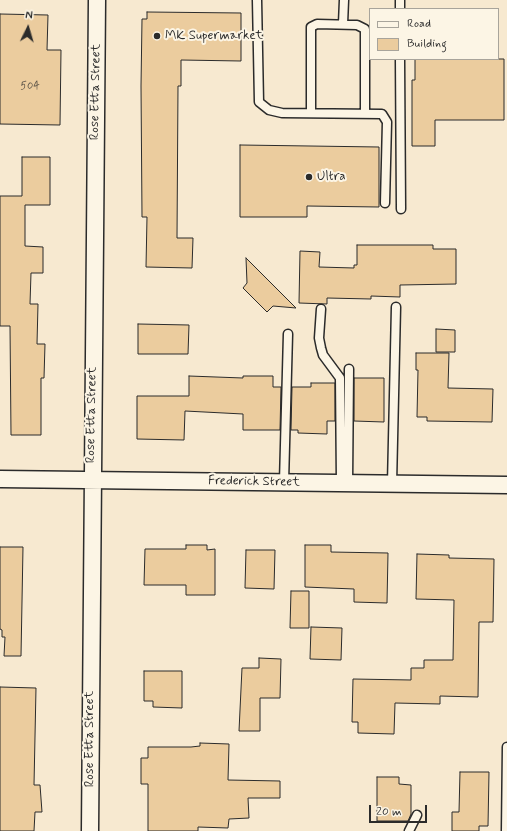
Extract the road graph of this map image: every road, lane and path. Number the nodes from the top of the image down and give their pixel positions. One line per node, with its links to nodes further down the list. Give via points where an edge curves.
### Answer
1 (97, 0): 15 (street, Rose Etta Street)
2 (257, 0): 6 (lane, via 259,102 269,110 282,113)
3 (344, 0): 4 (lane)
4 (343, 24): 6 (lane, via 317,24 311,27); 7 (lane, via 357,25 365,30)
5 (400, 60): 9 (lane)
6 (310, 112): 7 (lane)
7 (365, 112): 8 (lane, via 382,114 387,122)
8 (385, 203)
9 (401, 209)
10 (396, 307): 18 (lane)
11 (321, 309): 17 (lane, via 321,348 323,355 340,378)
12 (288, 334): 16 (lane)
13 (349, 369): 17 (lane)
14 (0, 479): 15 (street, Frederick Street)
15 (92, 480): 16 (street, Frederick Street); 22 (street, Rose Etta Street)
16 (284, 482): 17 (street, Frederick Street)
17 (345, 483): 18 (street, Frederick Street)
18 (392, 484): 19 (street, Frederick Street)
19 (507, 485)
20 (507, 747): 24 (lane)
21 (417, 815): 23 (lane)
22 (90, 831)
23 (409, 831)
24 (506, 831)

